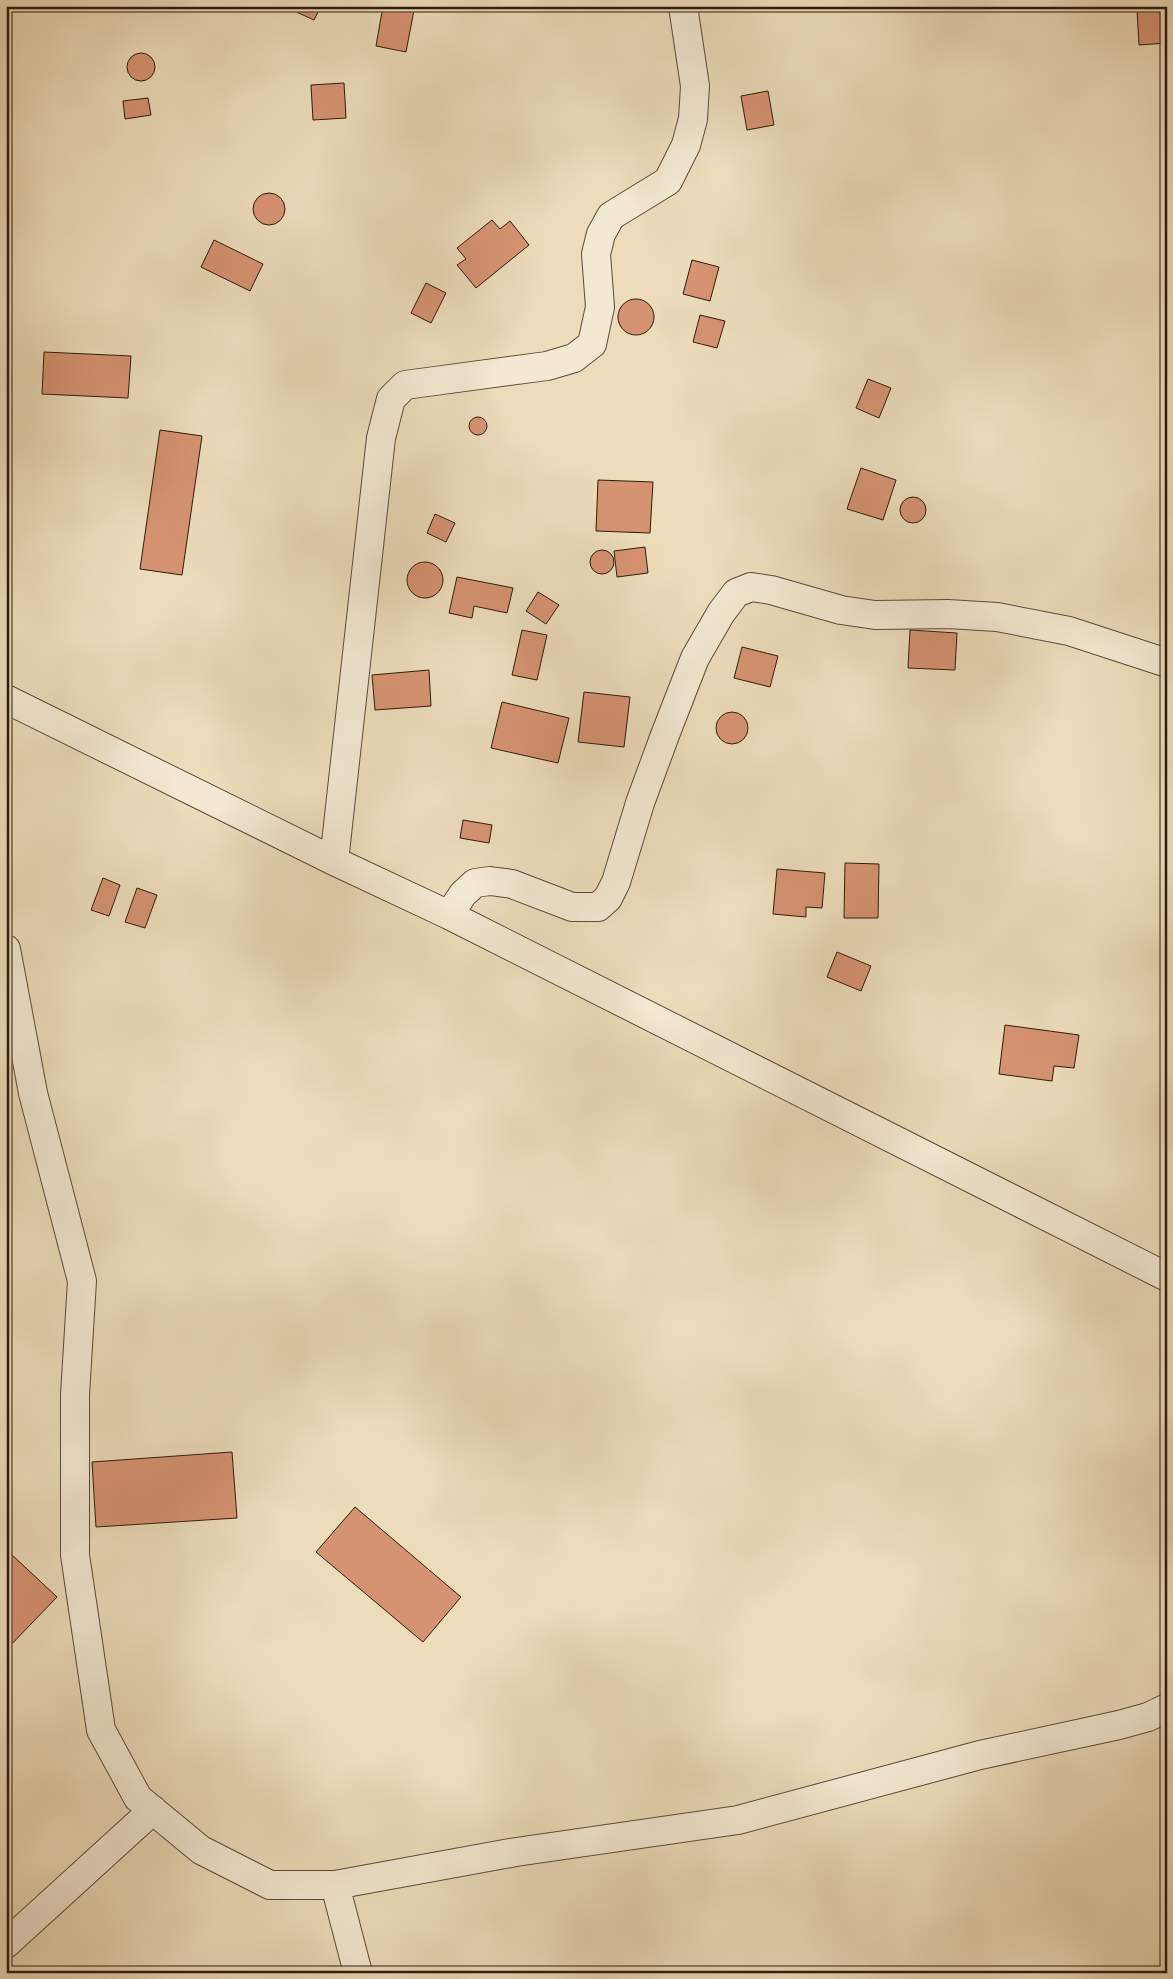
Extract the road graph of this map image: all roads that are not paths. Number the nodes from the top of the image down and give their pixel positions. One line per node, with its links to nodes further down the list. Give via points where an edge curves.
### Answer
1 (683, 6): 4 (street, via 695,86 693,119 686,145 668,181 611,216 600,234 596,254 600,307 592,344 574,358 547,366 405,385 391,399 381,438)
2 (1167, 663): 5 (street, via 1069,631 997,617 841,610 751,586 736,593 695,658 664,735 608,898 598,907 572,908 512,884 490,881 475,883)
3 (7, 702): 4 (street)
4 (334, 861): 5 (street)
5 (449, 915): 7 (street)
6 (6, 949): 9 (street, via 33,1093 82,1281 75,1396 75,1555 102,1730 138,1798)
7 (1167, 1277)
8 (1167, 1708): 10 (street, via 1119,1725 980,1755 738,1820 516,1852)
9 (154, 1810): 10 (street, via 201,1850 270,1885); 11 (street)
10 (335, 1884): 12 (street)
11 (6, 1944)
12 (358, 1973)

